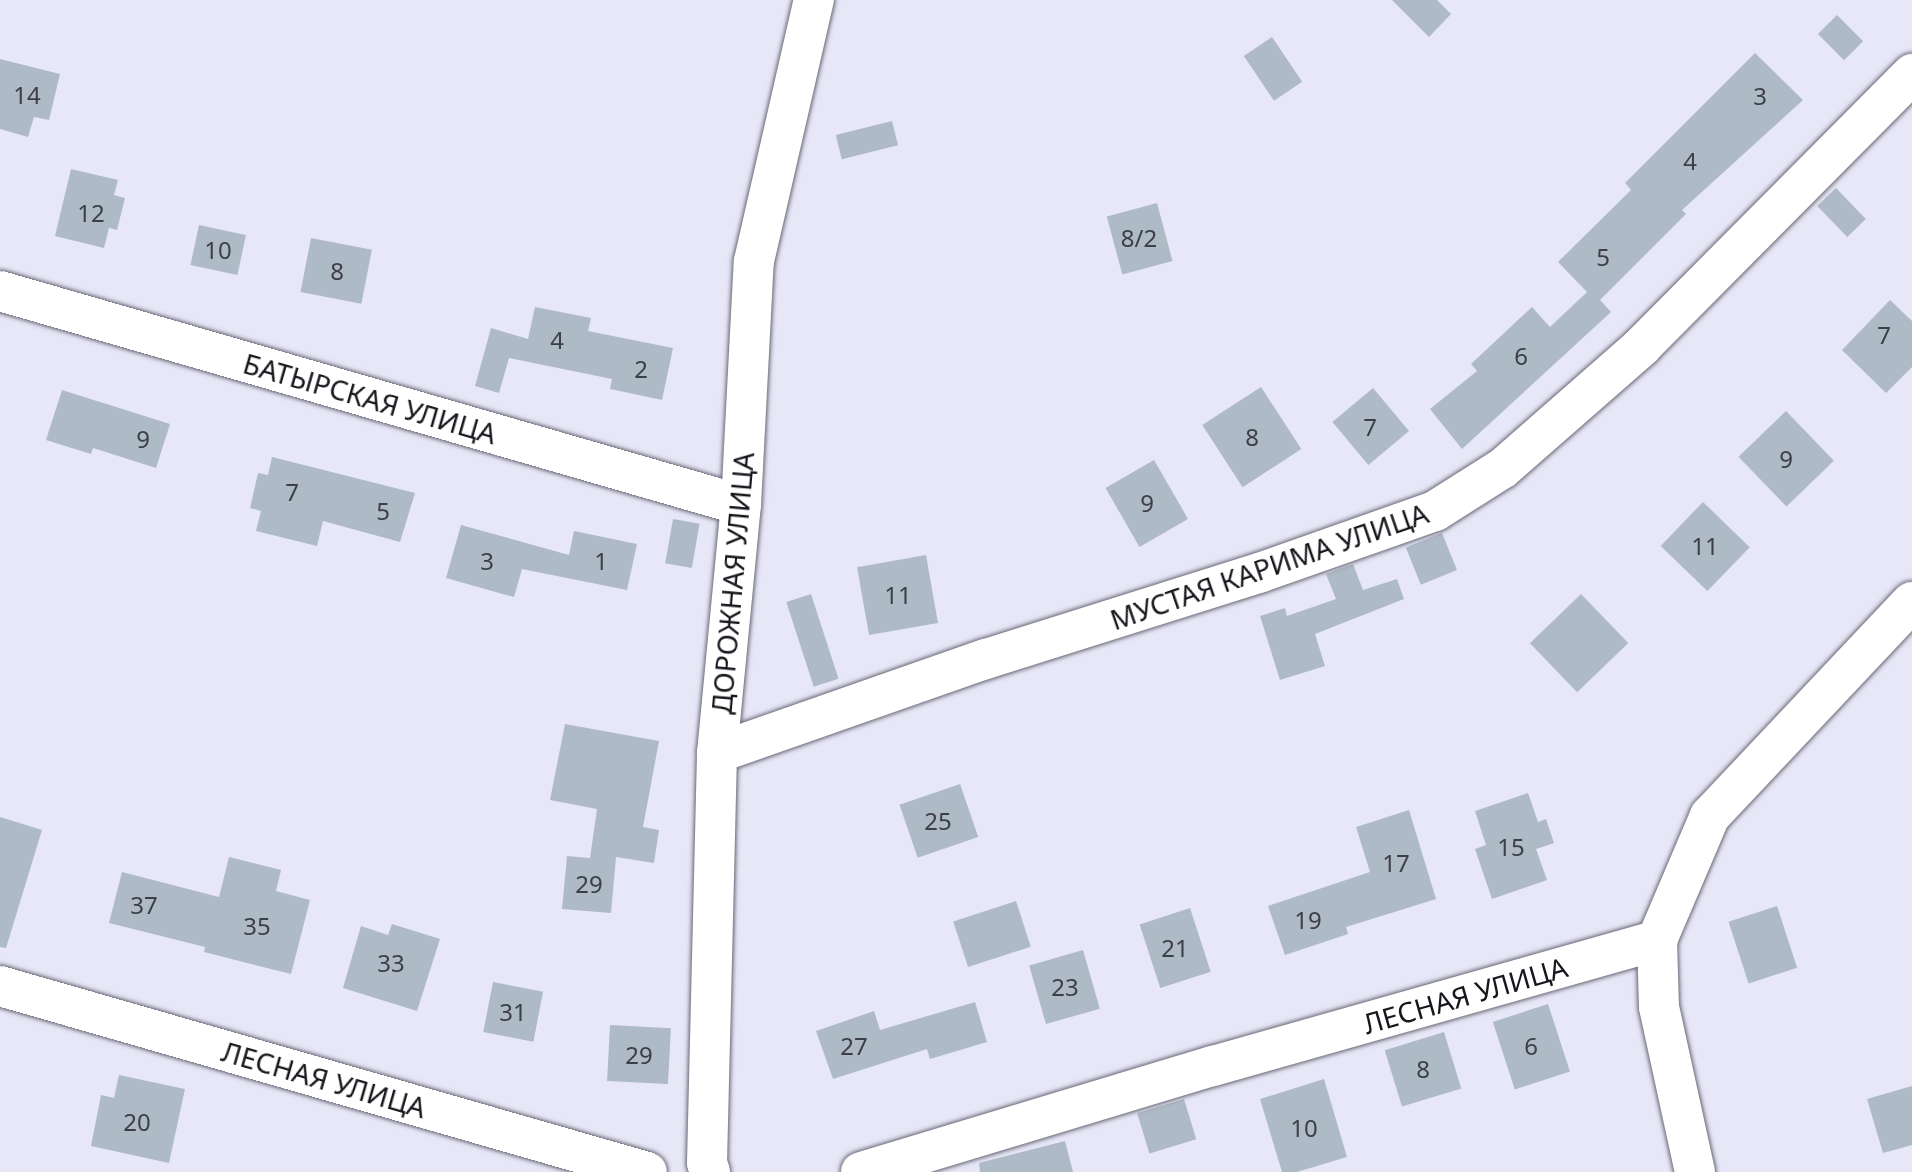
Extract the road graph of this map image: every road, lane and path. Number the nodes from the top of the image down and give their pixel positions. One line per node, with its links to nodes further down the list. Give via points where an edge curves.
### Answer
1 (814, 0): 4 (street, ДОРОЖНАЯ УЛИЦА, via 754,261)
2 (1912, 74): 6 (street, МУСТАЯ КАРИМА УЛИЦА, via 1641,347 1503,468 1435,511)
3 (0, 291): 4 (street, БАТЫРСКАЯ УЛИЦА)
4 (741, 505): 6 (street, ДОРОЖНАЯ УЛИЦА)
5 (1912, 602): 7 (street, via 1710,816)
6 (717, 753): 10 (street, ДОРОЖНАЯ УЛИЦА)
7 (1657, 940): 11 (street, ЛЕСНАЯ УЛИЦА); 12 (street, via 1659,1007)
8 (0, 986): 9 (street, ЛЕСНАЯ УЛИЦА)
9 (647, 1172)
10 (710, 1172)
11 (861, 1172)
12 (1695, 1172)

